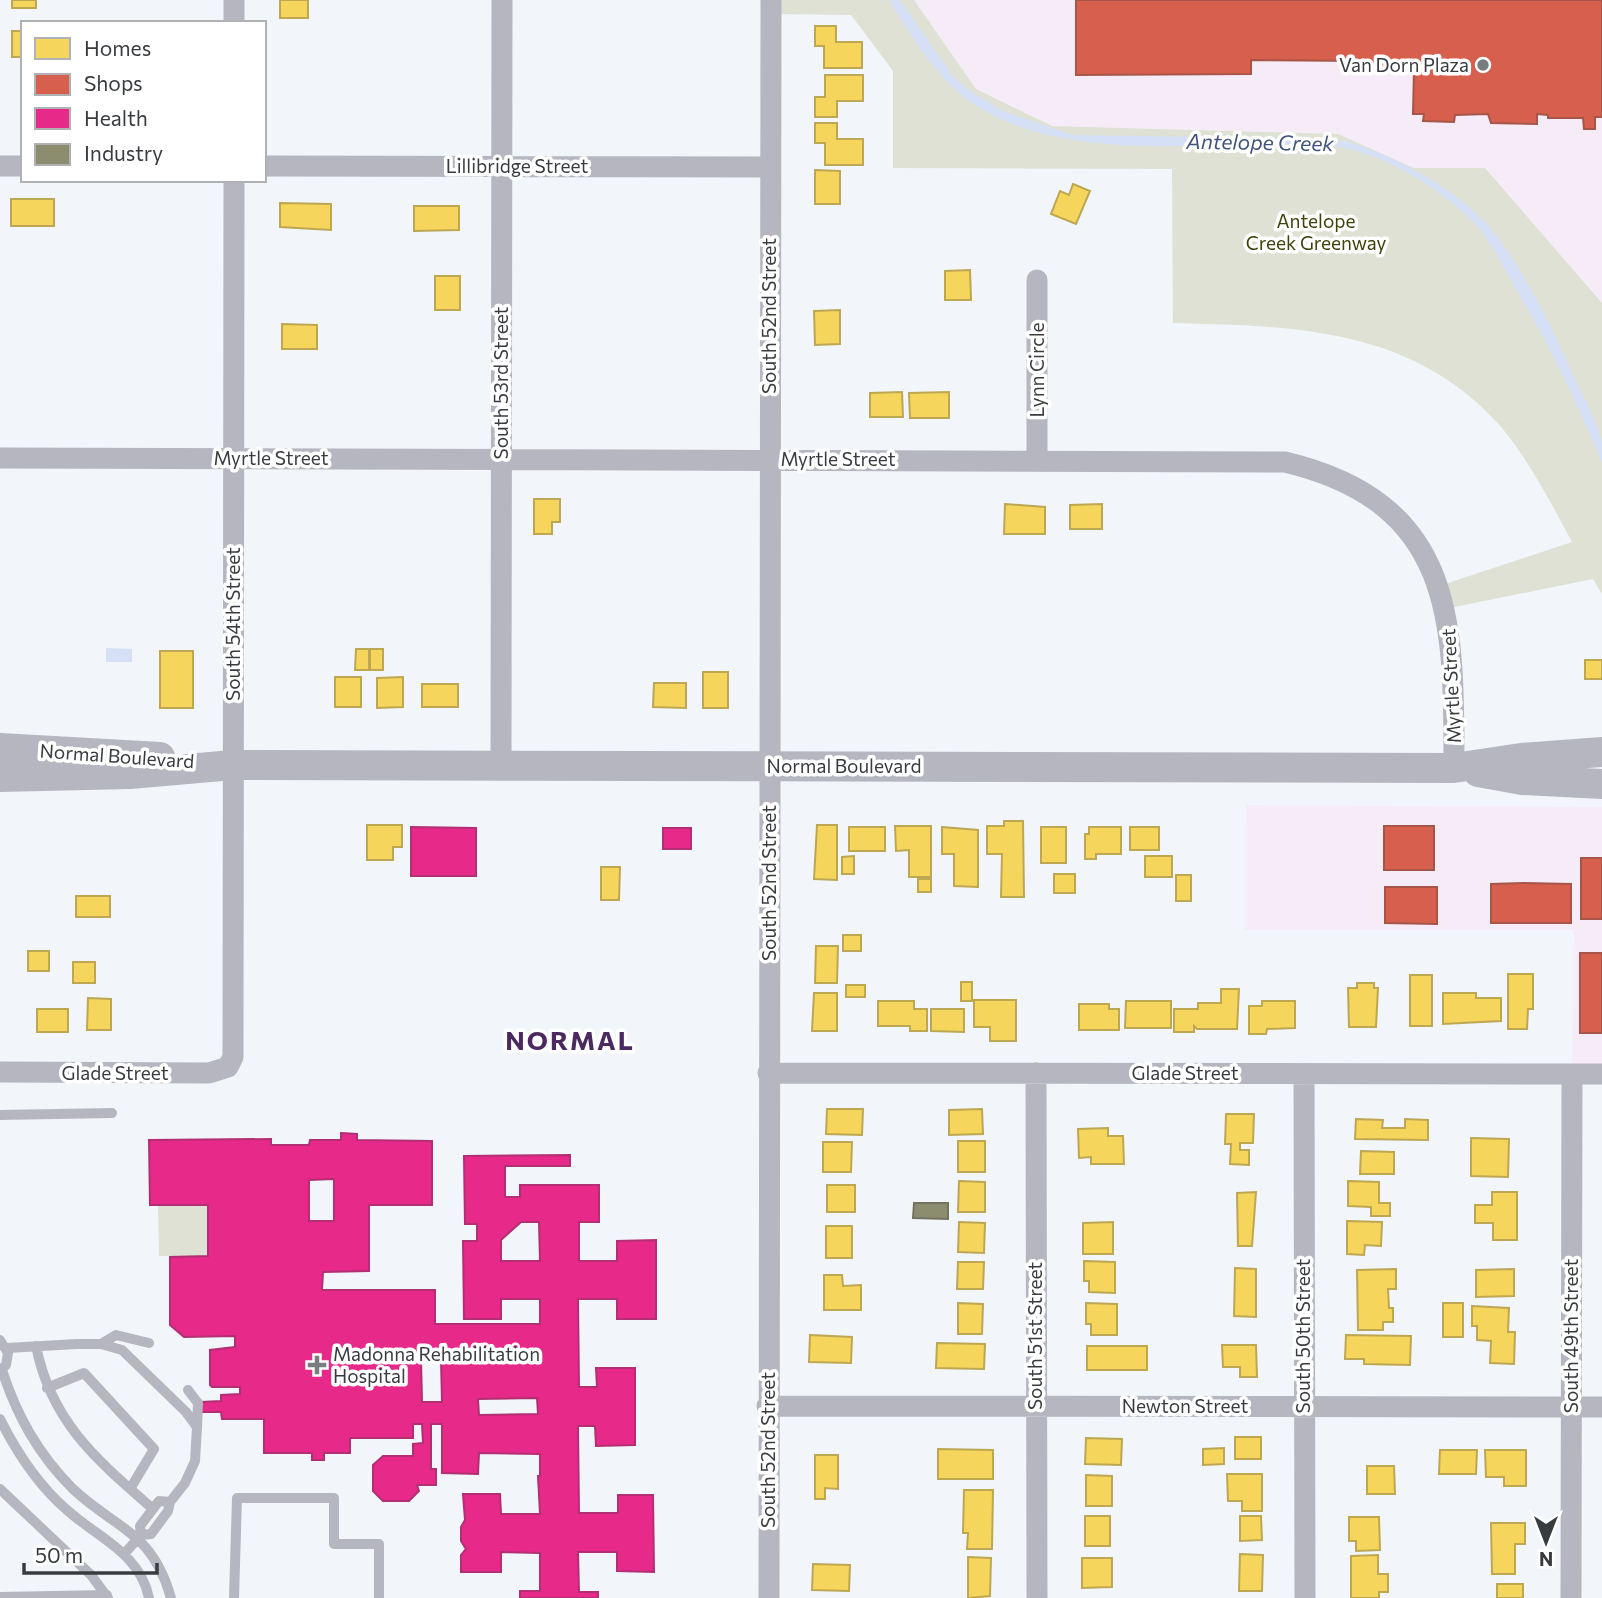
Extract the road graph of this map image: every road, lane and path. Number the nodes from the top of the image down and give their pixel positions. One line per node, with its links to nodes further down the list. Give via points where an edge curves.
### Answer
1 (234, 0): 4 (street)
2 (502, 0): 8 (street, South 53rd Street)
3 (771, 0): 9 (street, South 52nd Street)
4 (234, 21)
5 (0, 166): 6 (street)
6 (21, 166)
7 (266, 166): 8 (street, Lillibridge Street)
8 (502, 166): 9 (street, Lillibridge Street); 14 (street, South 53rd Street)
9 (769, 167): 15 (street, South 52nd Street)
10 (234, 182): 13 (street, South 54th Street)
11 (1037, 280): 16 (street, Lynn Circle)
12 (0, 458): 13 (street, Myrtle Street)
13 (233, 458): 14 (street, Myrtle Street); 19 (street, South 54th Street)
14 (501, 458): 15 (street, Myrtle Street); 20 (street, South 53rd Street)
15 (769, 459): 16 (street, Myrtle Street); 21 (street, South 52nd Street)
16 (1037, 459): 22 (street, Myrtle Street, via 1285,462 1318,469 1372,498 1412,537 1438,586 1452,644)
17 (0, 748): 19 (main road, Normal Boulevard)
18 (1602, 752): 22 (main road, Normal Boulevard)
19 (233, 765): 20 (main road, Normal Boulevard); 23 (main road, Normal Boulevard, via 130,774); 25 (street, South 54th Street, via 234,1050)
20 (500, 766): 21 (main road, Normal Boulevard)
21 (770, 766): 22 (main road, Normal Boulevard); 27 (street, South 52nd Street)
22 (1454, 768): 24 (main road, Normal Boulevard, via 1522,780)
23 (0, 777)
24 (1602, 784)
25 (228, 1067): 26 (street, Glade Street, via 209,1073)
26 (0, 1072)
27 (768, 1073): 28 (street, Glade Street); 41 (street, South 52nd Street)
28 (1036, 1073): 29 (street, Glade Street); 42 (street, South 51st Street)
29 (1304, 1074): 30 (street, Glade Street); 43 (street, South 50th Street)
30 (1572, 1074): 31 (street, Glade Street); 44 (street, South 49th Street)
31 (1602, 1074)
32 (111, 1113): 33 (lane)
33 (0, 1115)
34 (149, 1343): 36 (lane, via 116,1335)
35 (3, 1344): 37 (lane); 38 (lane, via 8,1359)
36 (101, 1344): 37 (lane); 47 (lane, via 122,1350)
37 (36, 1346): 39 (lane)
38 (1, 1370): 52 (lane, via 16,1411 56,1471 75,1491)
39 (47, 1388): 49 (lane, via 84,1447); 49 (lane, via 84,1373 154,1449)
40 (188, 1390): 47 (lane, via 198,1403)
41 (767, 1406): 42 (street, Newton Street); 60 (street, South 52nd Street)
42 (1035, 1406): 43 (street, Newton Street); 61 (street, South 51st Street)
43 (1303, 1406): 44 (street, Newton Street); 62 (street, South 50th Street)
44 (1571, 1407): 45 (street, Newton Street); 63 (street, South 49th Street)
45 (1602, 1407)
46 (0, 1419): 53 (lane, via 15,1450 41,1485 66,1510)
47 (197, 1427): 50 (lane, via 195,1461)
48 (0, 1489): 54 (lane, via 91,1575)
49 (130, 1489): 51 (lane)
50 (170, 1502): 51 (lane, via 159,1501); 52 (lane, via 151,1534)
51 (152, 1508): 52 (lane, via 140,1526)
52 (140, 1537): 53 (lane); 57 (lane, via 164,1575)
53 (125, 1553): 56 (lane, via 147,1586)
54 (108, 1597): 55 (lane)
55 (0, 1598)
56 (149, 1598)
57 (171, 1598)
58 (234, 1598): 59 (lane, via 237,1498 334,1497 334,1544 379,1544)
59 (379, 1598)
60 (769, 1598)
61 (1037, 1598)
62 (1305, 1598)
63 (1571, 1598)

